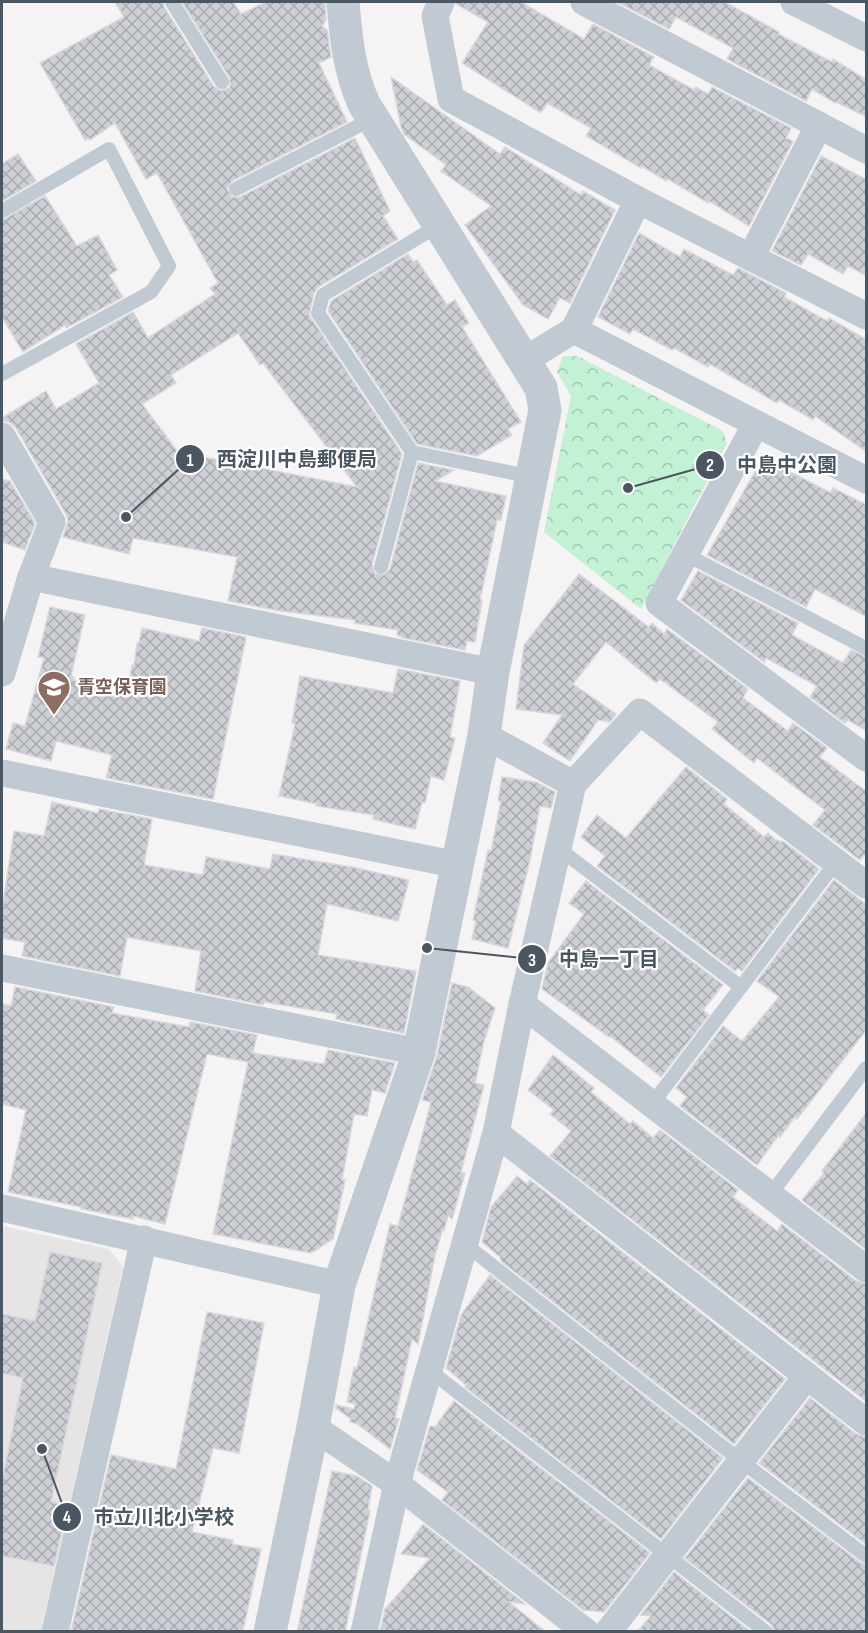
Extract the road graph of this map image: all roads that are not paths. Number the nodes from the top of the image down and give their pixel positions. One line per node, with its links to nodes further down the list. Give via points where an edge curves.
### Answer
1 (172, 2): 7 (lane)
2 (343, 2): 8 (street, via 350,62 356,86)
3 (441, 2): 12 (street, via 435,16 451,99)
4 (584, 2): 9 (street)
5 (794, 2): 6 (street)
6 (867, 38)
7 (222, 82)
8 (372, 119): 11 (lane); 14 (street)
9 (819, 125): 10 (street); 15 (street)
10 (867, 150)
11 (236, 189)
12 (638, 200): 15 (street); 17 (street)
13 (2, 210): 19 (lane, via 110,149 169,266 151,292)
14 (440, 225): 18 (street); 22 (lane, via 323,295 318,313)
15 (751, 256): 16 (street)
16 (867, 316)
17 (574, 330): 18 (street); 20 (street)
18 (523, 361): 23 (street, via 541,388 545,410)
19 (2, 374)
20 (756, 424): 24 (street); 25 (street)
21 (2, 436): 27 (street, via 52,522)
22 (412, 452): 23 (lane); 26 (lane)
23 (532, 477): 29 (street)
24 (867, 480)
25 (685, 554): 28 (lane); 32 (street, via 658,603)
26 (381, 567)
27 (31, 577): 29 (street); 30 (street)
28 (867, 648)
29 (493, 672): 31 (street)
30 (2, 673)
31 (484, 735): 34 (street); 37 (street)
32 (867, 758)
33 (2, 773): 37 (street)
34 (573, 784): 35 (street); 36 (street, via 640,712)
35 (558, 849): 40 (lane); 41 (street)
36 (836, 862): 38 (street); 40 (lane)
37 (458, 865): 42 (street)
38 (867, 885)
39 (2, 968): 42 (street)
40 (741, 987): 44 (lane)
41 (522, 1005): 44 (street); 45 (street)
42 (419, 1052): 51 (street)
43 (867, 1068): 46 (lane)
44 (652, 1104): 46 (street)
45 (496, 1133): 49 (street); 53 (street)
46 (770, 1195): 50 (street)
47 (2, 1208): 48 (street)
48 (144, 1239): 51 (street); 61 (street)
49 (465, 1244): 52 (street); 56 (lane)
50 (867, 1269)
51 (339, 1285): 55 (street)
52 (429, 1370): 57 (street); 58 (lane)
53 (807, 1376): 54 (street); 56 (street)
54 (867, 1422)
55 (313, 1427): 57 (street); 62 (street)
56 (741, 1461): 58 (street); 59 (lane)
57 (396, 1484): 60 (street); 63 (street)
58 (668, 1555): 64 (street); 65 (lane)
59 (867, 1556)
60 (371, 1628)
61 (55, 1632)
62 (270, 1632)
63 (585, 1632)
64 (608, 1632)
65 (766, 1632)

